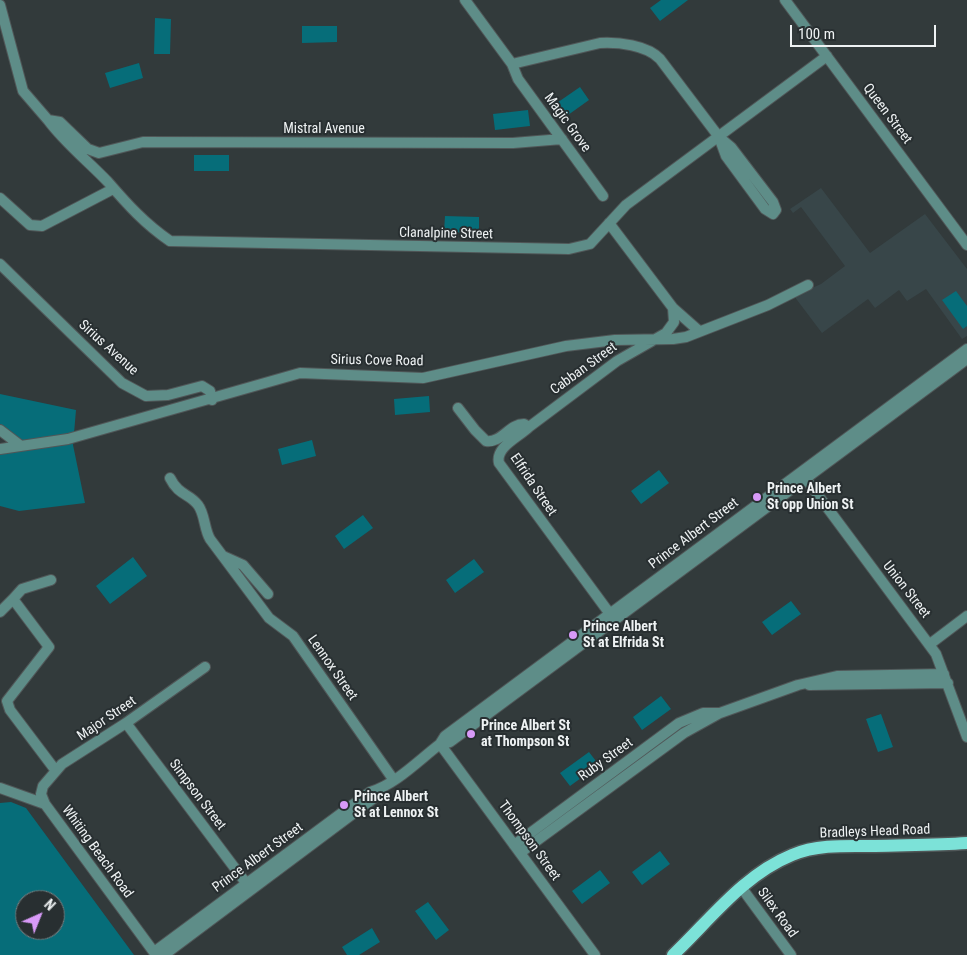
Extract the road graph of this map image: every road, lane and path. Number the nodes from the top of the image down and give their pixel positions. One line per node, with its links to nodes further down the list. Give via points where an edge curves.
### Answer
1 (464, 0): 5 (street, Magic Grove)
2 (785, 0): 4 (street, Queen Street)
3 (0, 5): 6 (street, Clanalpine Street, via 23,91)
4 (827, 56): 7 (street, Clanalpine Street); 14 (street, Queen Street)
5 (512, 64): 7 (street, via 600,43 647,50 660,59); 8 (street, Magic Grove, via 518,79)
6 (48, 120): 9 (street, Clanalpine Street, via 60,122); 10 (street, Clanalpine Street)
7 (719, 137): 7 (street, via 732,147 773,202 776,210 773,214 765,209 726,156); 13 (street, Clanalpine Street, via 626,205)
8 (562, 139): 9 (street, Mistral Avenue, via 512,143 143,142 99,154); 11 (street, Magic Grove)
9 (88, 149)
10 (113, 189): 12 (street, via 42,226 30,225); 13 (street, Clanalpine Street, via 146,225 170,241 179,242 569,249 590,244)
11 (603, 196)
12 (0, 198)
13 (609, 223): 17 (street)
14 (967, 245)
15 (0, 264): 22 (street, Sirius Avenue, via 122,383 146,396 168,395 202,386 210,391)
16 (808, 285): 18 (street, Sirius Cove Road, via 761,308)
17 (673, 308): 18 (street); 19 (street, via 675,315 671,327)
18 (699, 331): 19 (street, Sirius Cove Road, via 686,337)
19 (658, 338): 22 (street, Sirius Cove Road, via 566,346 423,378 300,373); 24 (street, Cabban Street, via 618,361)
20 (967, 348): 28 (street, Prince Albert Street)
21 (967, 359): 28 (street, Prince Albert Street)
22 (212, 400): 26 (street, Sirius Cove Road, via 153,413 68,439)
23 (458, 408): 24 (street, via 486,441 498,440 517,425)
24 (529, 427): 35 (street, Elfrida Street, via 502,449 499,463)
25 (0, 430): 26 (street)
26 (21, 446): 27 (street, Sirius Cove Road)
27 (0, 449)
28 (803, 475): 35 (street, Prince Albert Street); 37 (street, Union Street); 42 (street, Prince Albert Street, via 450,742)
29 (170, 478): 30 (street, Lennox Street, via 176,490 197,503 204,529)
30 (222, 555): 32 (street, Lennox Street, via 243,565); 44 (street, Lennox Street, via 269,618 293,636)
31 (51, 580): 33 (street, via 22,589)
32 (268, 594)
33 (13, 599): 34 (street); 43 (street, via 49,647 6,701)
34 (0, 612)
35 (610, 614): 42 (street, Prince Albert Street, via 445,736)
36 (967, 616): 37 (street)
37 (930, 644): 39 (street, Union Street)
38 (205, 667): 40 (street, Major Street)
39 (946, 678): 41 (street, Union Street); 49 (street, Ruby Street, via 835,687 798,685 720,713 703,713 679,722)
40 (126, 723): 43 (street, Major Street); 50 (street, Simpson Street)
41 (967, 737)
42 (440, 744): 44 (street, Prince Albert Street); 49 (street, Thompson Street)
43 (56, 771): 47 (street, Major Street, via 41,794)
44 (393, 779): 46 (street, Prince Albert Street)
45 (0, 788): 47 (street, Whiting Beach Road)
46 (380, 789): 50 (street, Prince Albert Street, via 370,792); 52 (street, Prince Albert Street, via 374,798)
47 (45, 804): 52 (street, Whiting Beach Road)
48 (967, 843): 51 (main road, Bradleys Head Road, via 810,850 772,865)
49 (517, 849): 53 (street, Thompson Street)
50 (246, 883): 52 (street, Prince Albert Street)
51 (741, 887): 54 (main road, Bradleys Head Road); 55 (street, Silex Road)
52 (158, 954)
53 (595, 955)
54 (673, 955)
55 (791, 955)

